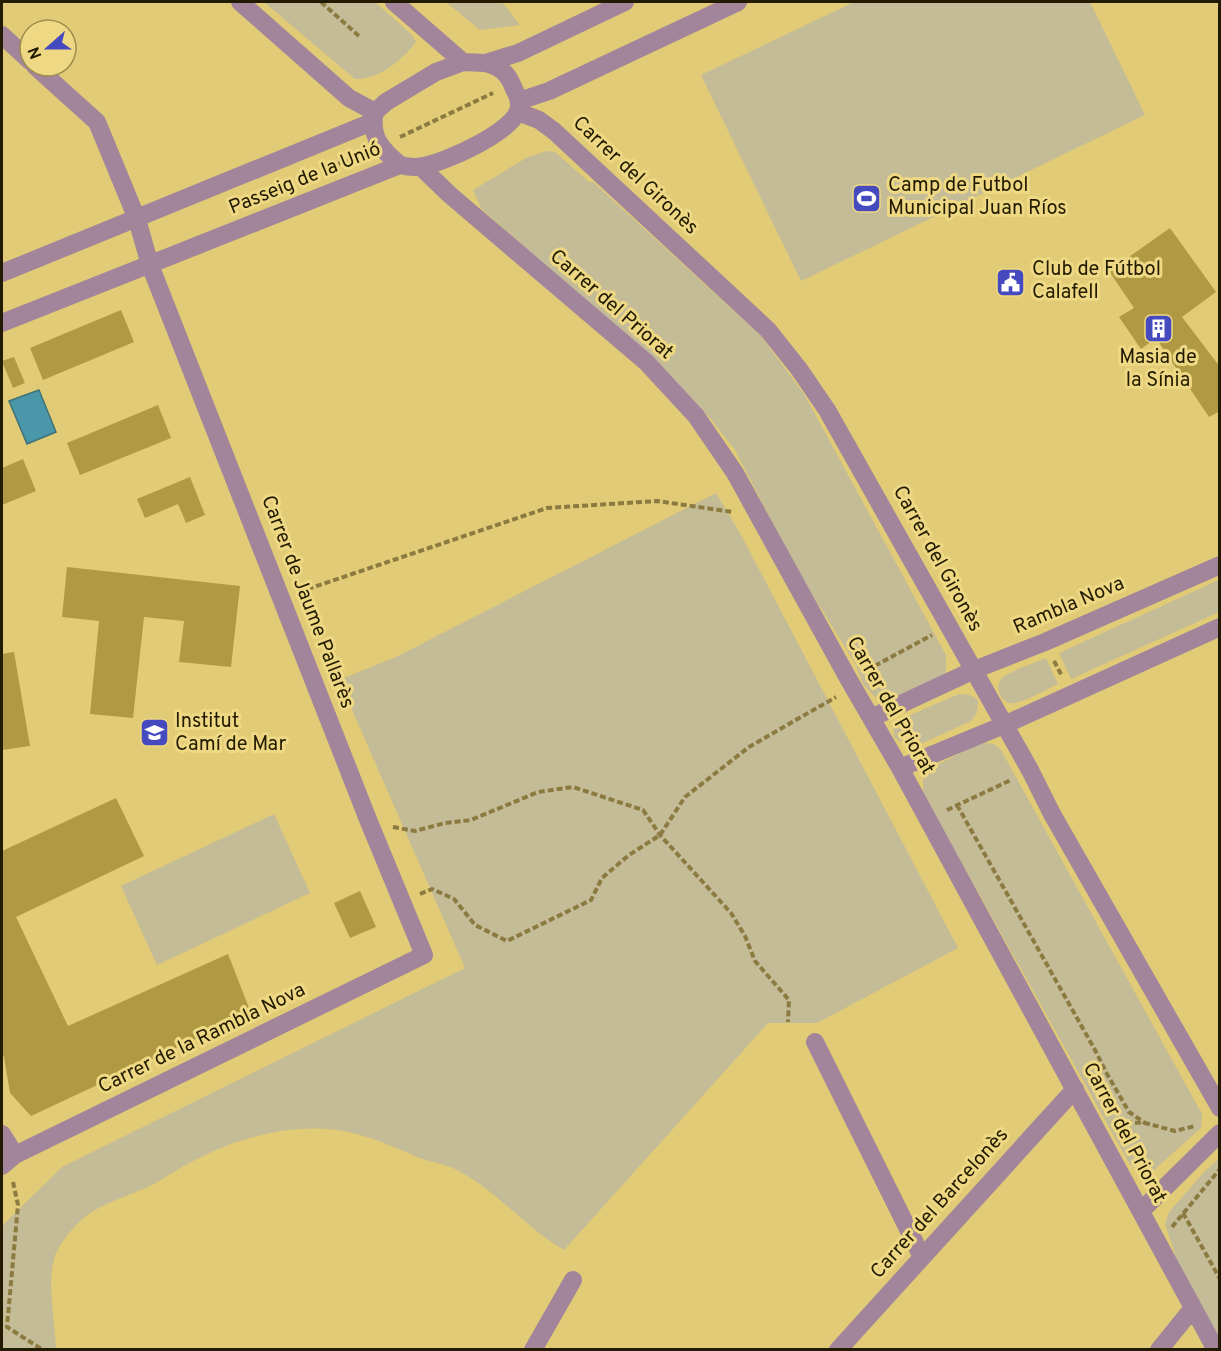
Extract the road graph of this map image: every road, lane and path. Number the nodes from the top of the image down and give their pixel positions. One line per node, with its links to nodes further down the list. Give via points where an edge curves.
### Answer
1 (240, 2): 14 (street)
2 (321, 2): 7 (path)
3 (394, 2): 9 (street)
4 (625, 2): 10 (street, Passeig de la Unió, via 518,53)
5 (738, 2): 13 (street, Passeig de la Unió)
6 (2, 35): 8 (street)
7 (361, 38)
8 (18, 50)
9 (463, 62): 10 (street, Passeig de la Unió); 14 (street, Passeig de la Unió, via 436,72 386,102)
10 (485, 63): 13 (street, via 506,72)
11 (48, 78): 18 (street, Carrer de Jaume Pallarès, via 97,122)
12 (494, 93): 15 (path, Passeig de la Unió)
13 (519, 106): 17 (street, Passeig de la Unió, via 507,125 490,137 438,163); 29 (street, Carrer del Gironès, via 554,131 768,330 828,410)
14 (373, 117): 16 (street, via 379,147); 18 (street, Passeig de la Unió)
15 (396, 139)
16 (400, 165): 17 (street, Passeig de la Unió); 19 (street, Passeig de la Unió)
17 (421, 167): 32 (street, Carrer del Priorat, via 646,362 696,416 735,473)
18 (137, 219): 19 (street, Carrer de Jaume Pallarès); 20 (street, Passeig de la Unió)
19 (150, 265): 21 (street, Passeig de la Unió); 24 (street, Carrer de Jaume Pallarès)
20 (2, 273)
21 (2, 323)
22 (741, 513): 24 (path, via 657,501 547,508)
23 (1220, 565): 29 (street, Rambla Nova)
24 (281, 598): 38 (street, Carrer de Jaume Pallarès)
25 (1220, 627): 33 (street)
26 (936, 633): 28 (path)
27 (1051, 654): 30 (path)
28 (865, 670)
29 (974, 670): 32 (street, Rambla Nova); 33 (street, Carrer del Gironès)
30 (1065, 682)
31 (842, 694): 39 (path, via 749,747 721,768 685,797)
32 (871, 718): 34 (street, Carrer del Priorat)
33 (1004, 725): 34 (street); 45 (street, Carrer del Gironès)
34 (900, 768): 44 (street, Carrer del Priorat)
35 (1017, 777): 36 (path)
36 (957, 805): 37 (path); 47 (path, via 1107,1074 1130,1112)
37 (946, 810)
38 (369, 822): 39 (path, via 415,831 471,820 538,792 573,787 643,810); 40 (street, Carrer de Jaume Pallarès)
39 (660, 835): 40 (path, via 602,878 591,900 507,941 475,925 454,899 432,889); 42 (path, via 731,913 755,961 789,1000)
40 (402, 901): 41 (street, Carrer de Jaume Pallarès)
41 (424, 955): 51 (street, Carrer de la Rambla Nova)
42 (788, 1022)
43 (815, 1042): 56 (street)
44 (1076, 1089): 53 (street, Carrer del Priorat); 56 (street, Carrer del Barcelonès)
45 (1220, 1108)
46 (1107, 1122): 47 (path)
47 (1145, 1122): 48 (path, via 1175,1131)
48 (1197, 1124)
49 (1220, 1133): 53 (street)
50 (2, 1134): 51 (street)
51 (8, 1160): 60 (path, via 18,1205 7,1327)
52 (1220, 1169): 54 (path)
53 (1141, 1211): 59 (street, Carrer del Priorat)
54 (1183, 1213): 55 (path); 57 (path)
55 (1166, 1234)
56 (922, 1257): 62 (street, Carrer del Barcelonès)
57 (1220, 1279)
58 (573, 1280): 61 (street)
59 (1193, 1308): 63 (street); 64 (street, Carrer del Priorat)
60 (43, 1350)
61 (533, 1350)
62 (838, 1350)
63 (1159, 1350)
64 (1216, 1350)

